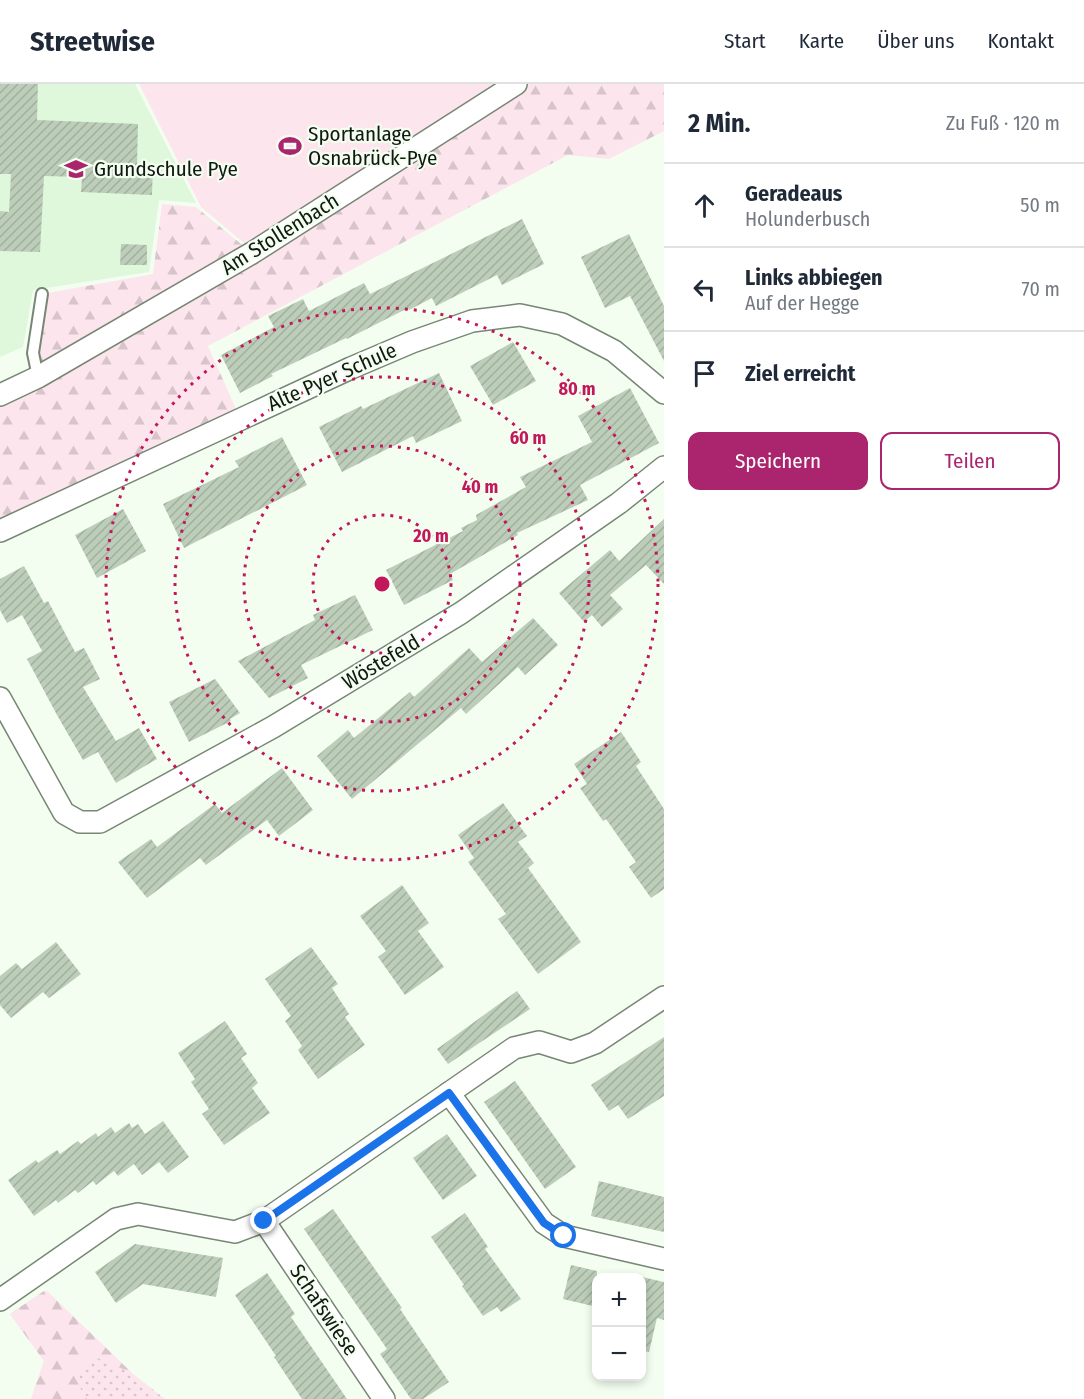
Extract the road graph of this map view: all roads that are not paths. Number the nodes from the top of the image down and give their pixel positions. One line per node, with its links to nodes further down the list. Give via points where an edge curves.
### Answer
1 (516, 84): 3 (street, Am Stollenbach, via 252,253)
2 (42, 294): 3 (lane, via 33,353)
3 (38, 376): 5 (street, Am Stollenbach)
4 (664, 393): 7 (street, Alte Pyer Schule, via 614,351 562,324 520,315 472,321 341,373)
5 (0, 395)
6 (664, 467): 8 (street, Wöstefeld, via 620,503 461,613 273,727 100,822 80,822 64,813)
7 (0, 531)
8 (0, 698)
9 (664, 997): 10 (street, via 595,1043 571,1052 539,1042 514,1048)
10 (449, 1093): 11 (street); 12 (street, via 544,1223 564,1236)
11 (264, 1221): 13 (street, via 235,1232 138,1214 116,1219); 14 (street, Schafswiese)
12 (664, 1259)
13 (0, 1300)
14 (384, 1399)

